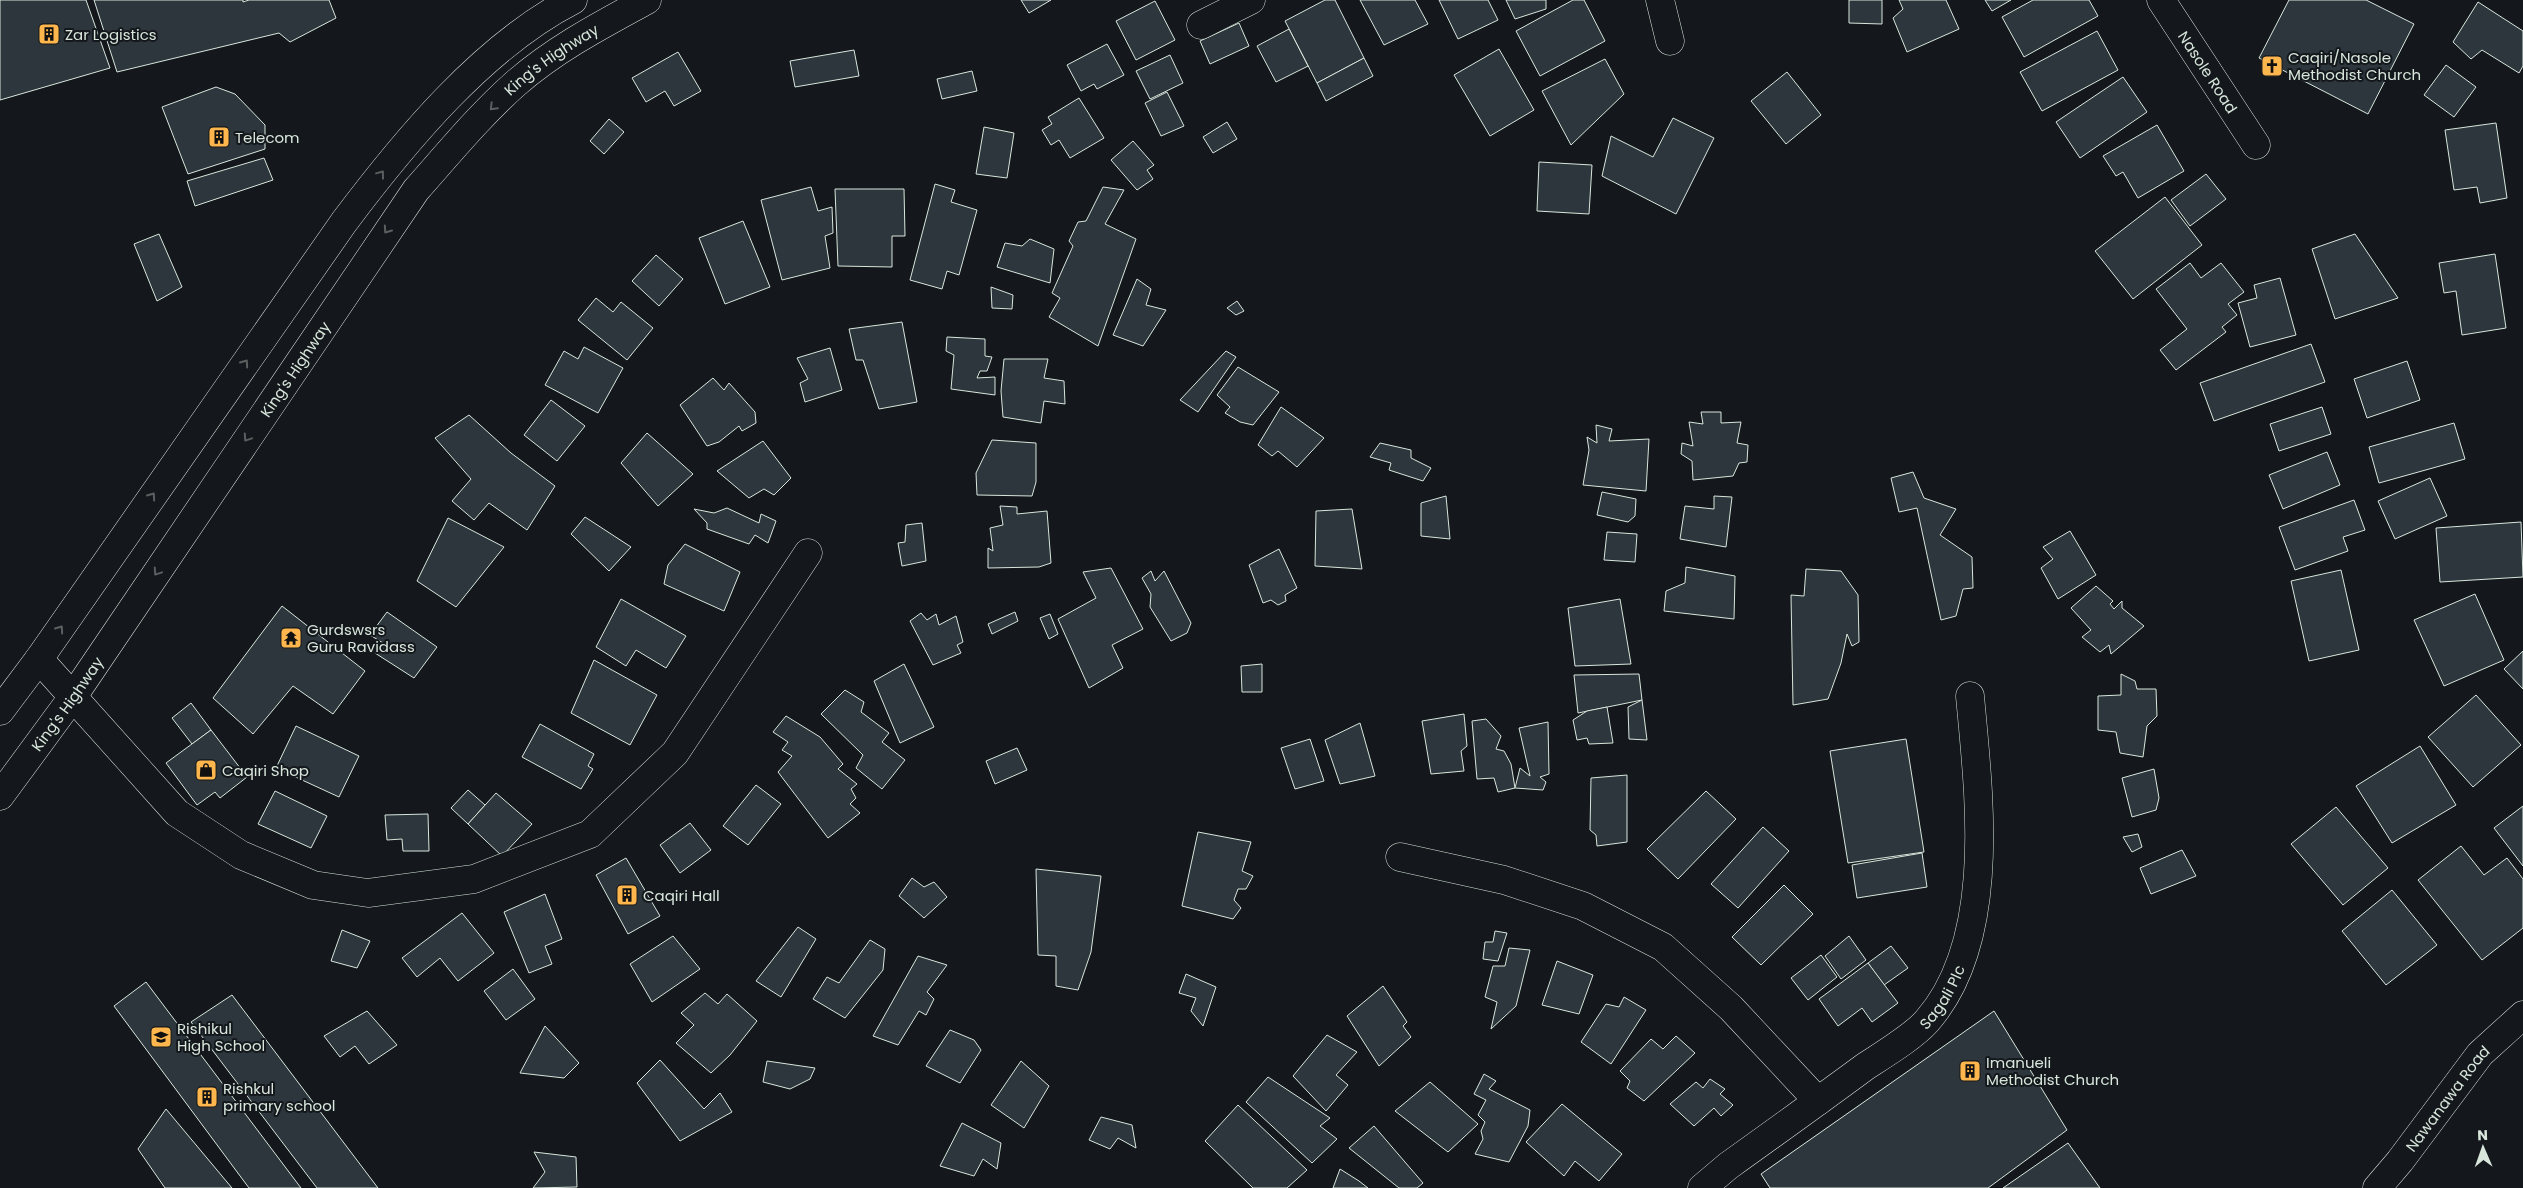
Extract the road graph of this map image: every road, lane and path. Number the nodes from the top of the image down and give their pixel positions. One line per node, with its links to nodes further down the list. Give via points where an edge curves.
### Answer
1 (573, 0): 10 (main road, one-way to 1, via 344,222 389,163 436,110 493,56 551,11)
2 (647, 0): 12 (main road, King's Highway, one-way to 12, via 572,41 515,84 416,190)
3 (1251, 0): 6 (main road)
4 (1660, 0): 7 (main road)
5 (2161, 0): 8 (main road, Nasole Road)
6 (1201, 25)
7 (1670, 41)
8 (2256, 145)
9 (808, 553): 12 (main road, via 675,753 590,834 474,879 368,893 313,885 241,855 177,812)
10 (39, 658): 12 (main road); 13 (main road)
11 (1970, 696): 17 (main road, Sagali Plc, via 1979,792 1979,866 1970,940 1950,986 1927,1022)
12 (72, 698): 14 (main road, King's Highway)
13 (0, 711)
14 (0, 796)
15 (1400, 857): 17 (main road, via 1504,880 1582,906 1663,947 1731,1008)
16 (2523, 1015): 19 (main road, Nawanawa Road, via 2480,1054)
17 (1818, 1101): 18 (main road, Sagali Plc)
18 (1702, 1188)
19 (2377, 1188)

